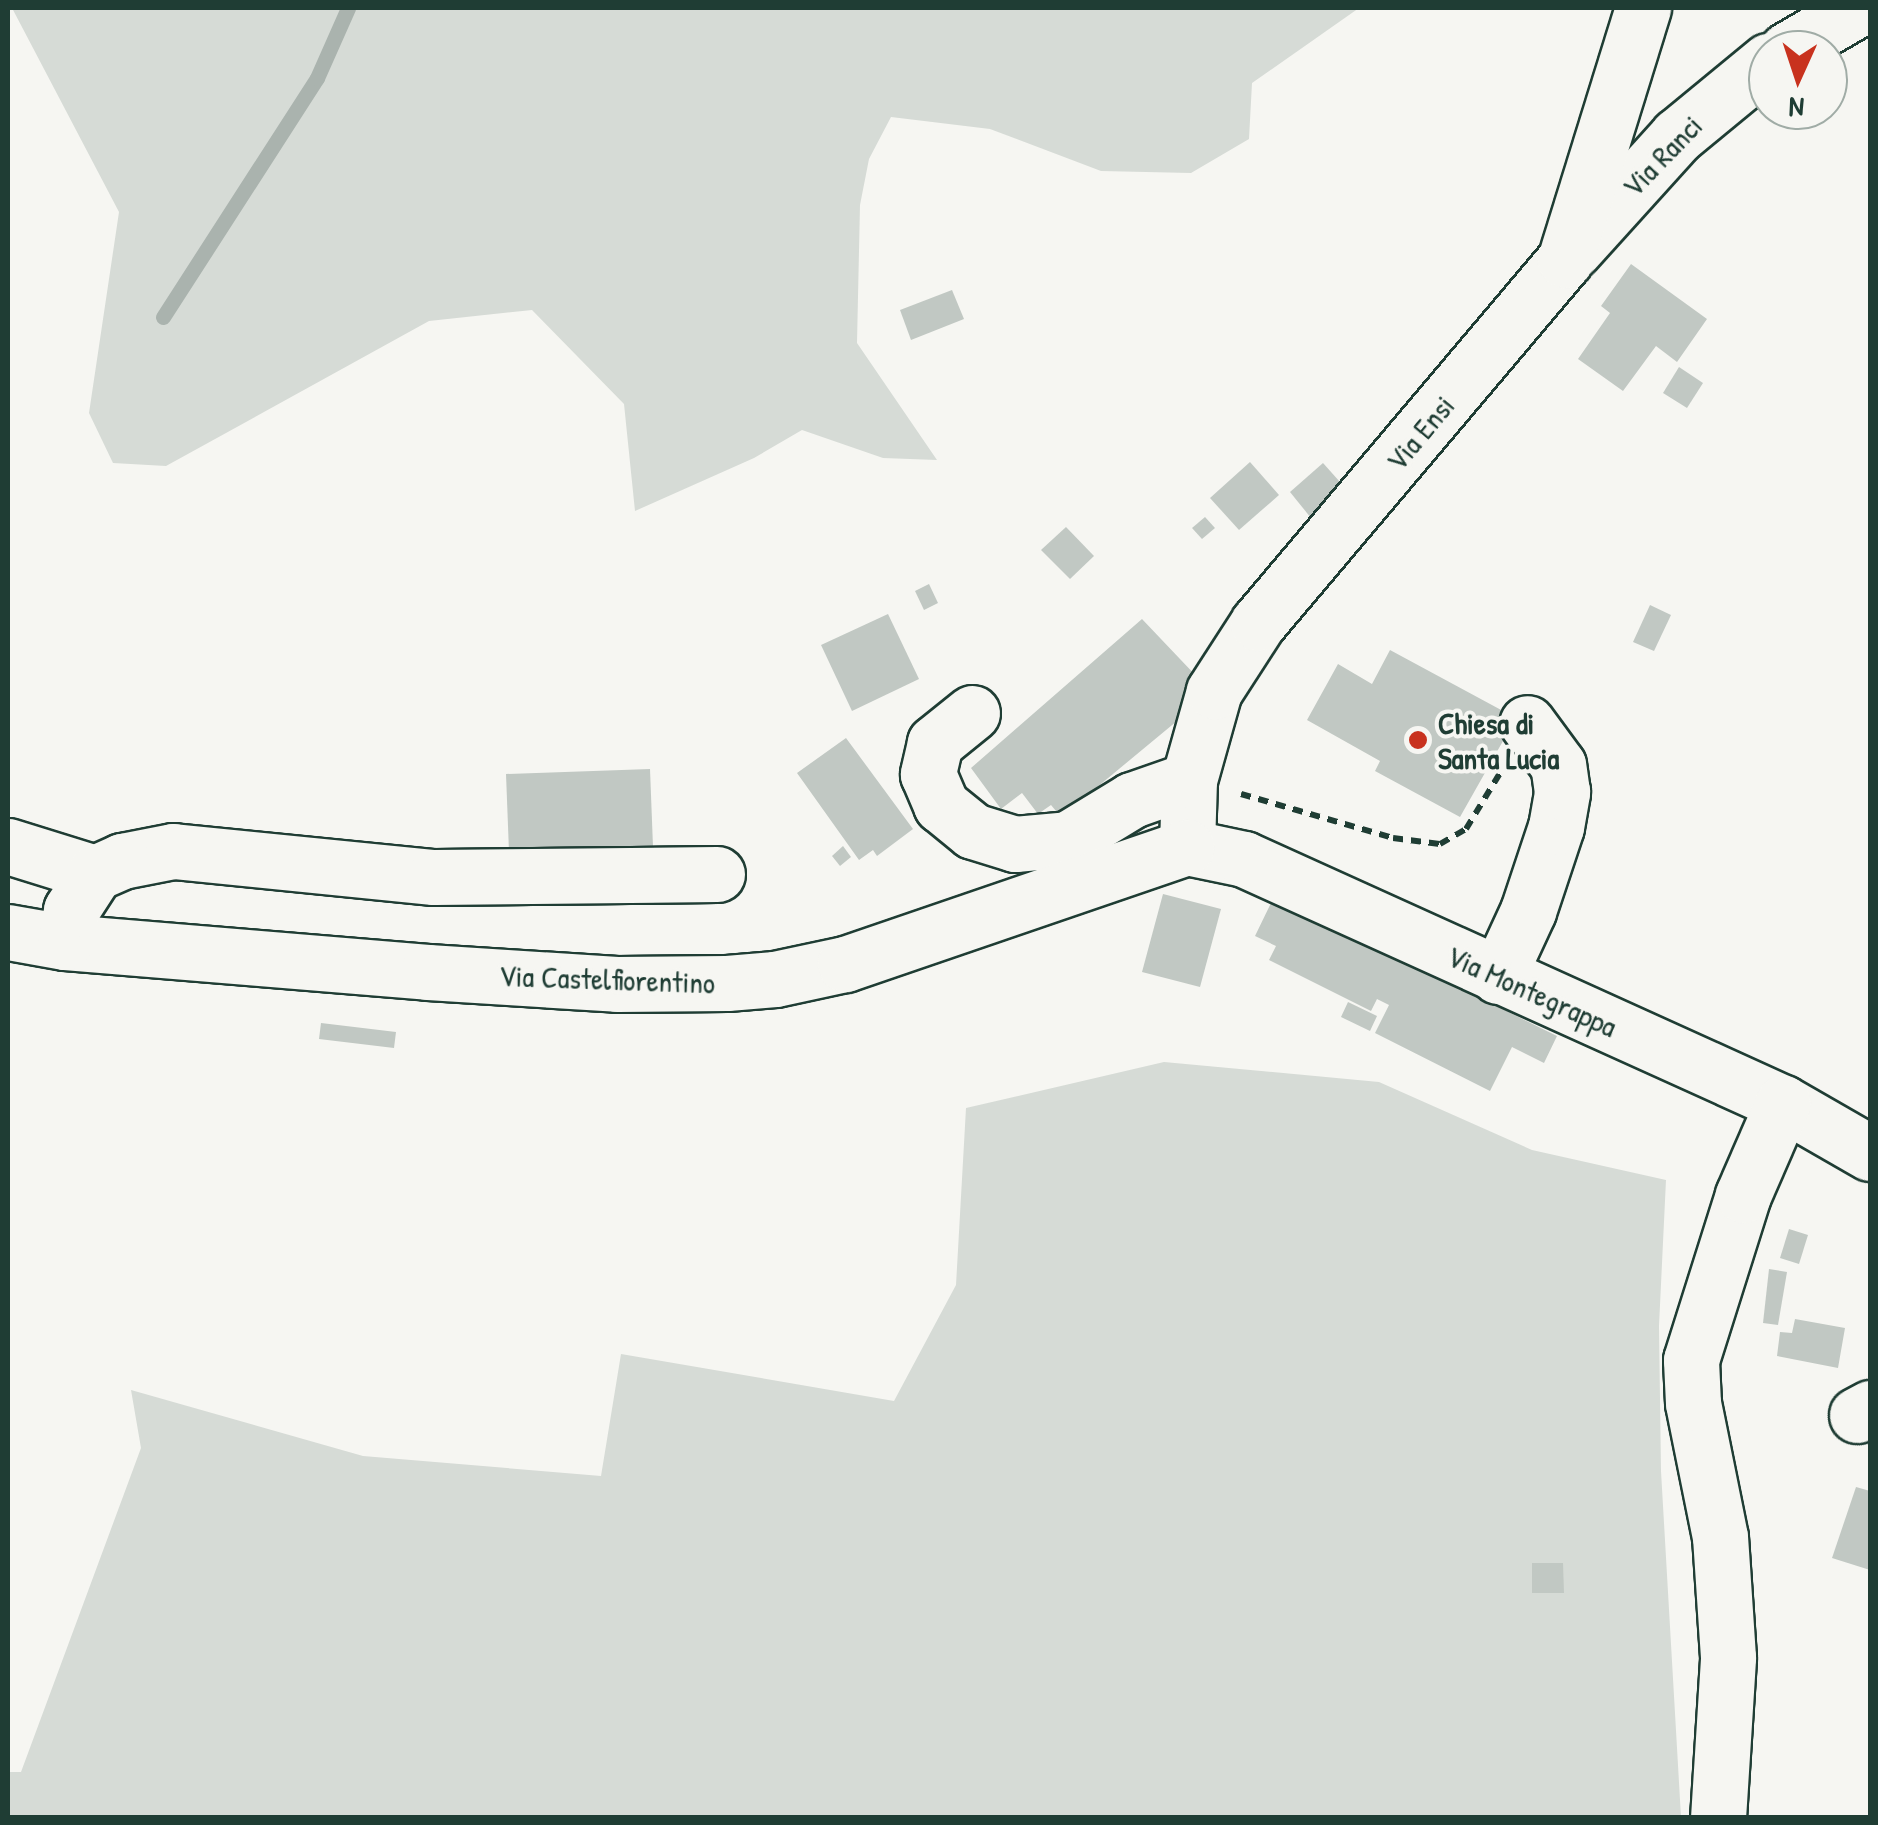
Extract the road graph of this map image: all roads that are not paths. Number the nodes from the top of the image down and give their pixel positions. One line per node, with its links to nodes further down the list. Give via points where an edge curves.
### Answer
1 (1643, 8): 5 (street, Via Ensi)
2 (1859, 8): 3 (street)
3 (1821, 30)
4 (1748, 77): 5 (street, Via Ranci, via 1676,136)
5 (1565, 260): 8 (street, Via Ensi, via 1258,623 1214,691)
6 (972, 713): 8 (street, via 935,742 928,774 941,805 973,831 1016,844 1068,839 1132,800)
7 (1527, 723): 13 (street, via 1558,765 1562,792 1528,911)
8 (1214, 787): 10 (street, Via Ensi)
9 (8, 846): 12 (street, Via Castelfiorentino)
10 (1187, 847): 12 (street, Via Castelfiorentino, via 861,959 727,983 617,984); 13 (street, Via Montegrappa, via 1244,860)
11 (717, 874): 12 (street, via 434,877 172,851 122,861)
12 (63, 913)
13 (1498, 976): 14 (street, Via Montegrappa)
14 (1782, 1104): 15 (street, Via Montegrappa); 16 (street, via 1743,1195 1691,1360 1692,1403 1720,1537 1728,1657)
15 (1870, 1153)
16 (1718, 1818)

